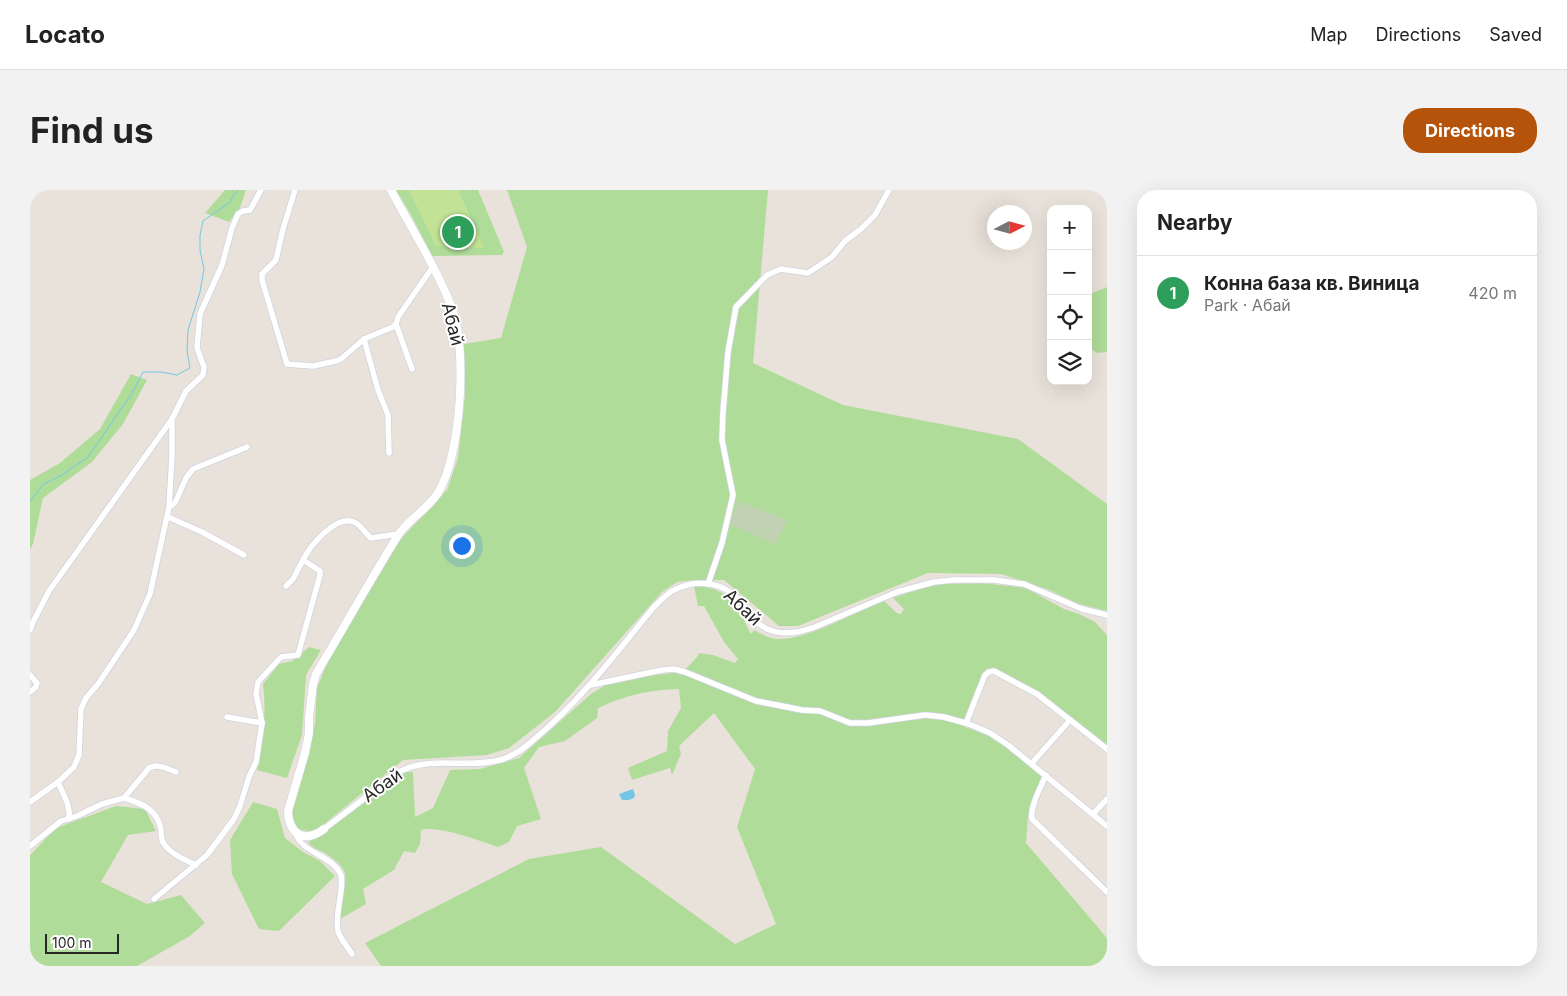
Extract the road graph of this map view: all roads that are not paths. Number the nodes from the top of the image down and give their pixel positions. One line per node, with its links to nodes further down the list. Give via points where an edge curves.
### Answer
1 (261, 190): 9 (street, via 250,210 238,214 232,228 222,265 200,314 197,348 204,367 203,376 186,391)
2 (295, 190): 7 (street, via 276,260 262,274 287,364 313,366 336,361)
3 (391, 190): 5 (street, Абай)
4 (889, 190): 17 (street, via 875,215 832,257 808,273 781,269 767,276 736,307 728,352 722,440 733,495)
5 (432, 268): 6 (street); 14 (street, Абай, via 458,329 461,375 454,442 450,466 437,494)
6 (396, 324): 7 (street); 8 (street)
7 (364, 338): 11 (street, via 388,415)
8 (412, 369)
9 (172, 420): 12 (street); 20 (street, via 49,591)
10 (247, 447): 12 (street, via 193,469 175,503)
11 (389, 453)
12 (169, 507): 13 (street)
13 (168, 517): 15 (street); 32 (street, via 150,594 140,619 112,665 86,698 81,709 79,755 74,766)
14 (398, 534): 16 (street, via 371,538 356,522 339,522 317,539); 40 (street, Абай, via 314,679 307,743 288,811)
15 (244, 555)
16 (302, 560): 18 (street); 26 (street, via 320,571 314,604 298,654 281,657 258,682 256,694)
17 (708, 584): 19 (street, Абай, via 730,592 765,628 783,633 816,627 916,586 954,580 1024,584 1082,609); 22 (street, Абай, via 686,585 665,596)
18 (286, 586)
19 (1107, 615)
20 (30, 630)
21 (30, 674): 23 (street, via 37,683)
22 (591, 685): 27 (street, via 674,669 756,701 820,711 850,723 925,715); 39 (street, Абай, via 552,724 515,754 487,763 435,762 408,767)
23 (30, 692)
24 (227, 717): 26 (street)
25 (1070, 720): 27 (street, via 1037,694 989,672); 28 (street); 29 (street)
26 (262, 723): 42 (street, via 256,762 234,820)
27 (966, 723): 29 (street, via 996,737)
28 (1107, 749)
29 (1032, 764): 31 (street)
30 (176, 772): 33 (street, via 154,765)
31 (1046, 775): 36 (street); 43 (street, via 1032,819)
32 (58, 782): 35 (street); 37 (street, via 68,802)
33 (124, 798): 37 (street); 42 (street, via 148,807 157,817 163,843)
34 (1107, 798): 36 (street)
35 (30, 802)
36 (1093, 814): 38 (street)
37 (69, 819): 41 (street, via 60,821)
38 (1107, 826)
39 (324, 829): 40 (street, Абай, via 306,836)
40 (295, 832): 45 (street, via 302,845 341,874 336,917 338,933)
41 (30, 846)
42 (196, 865): 44 (street)
43 (1107, 892)
44 (154, 899)
45 (352, 954)

